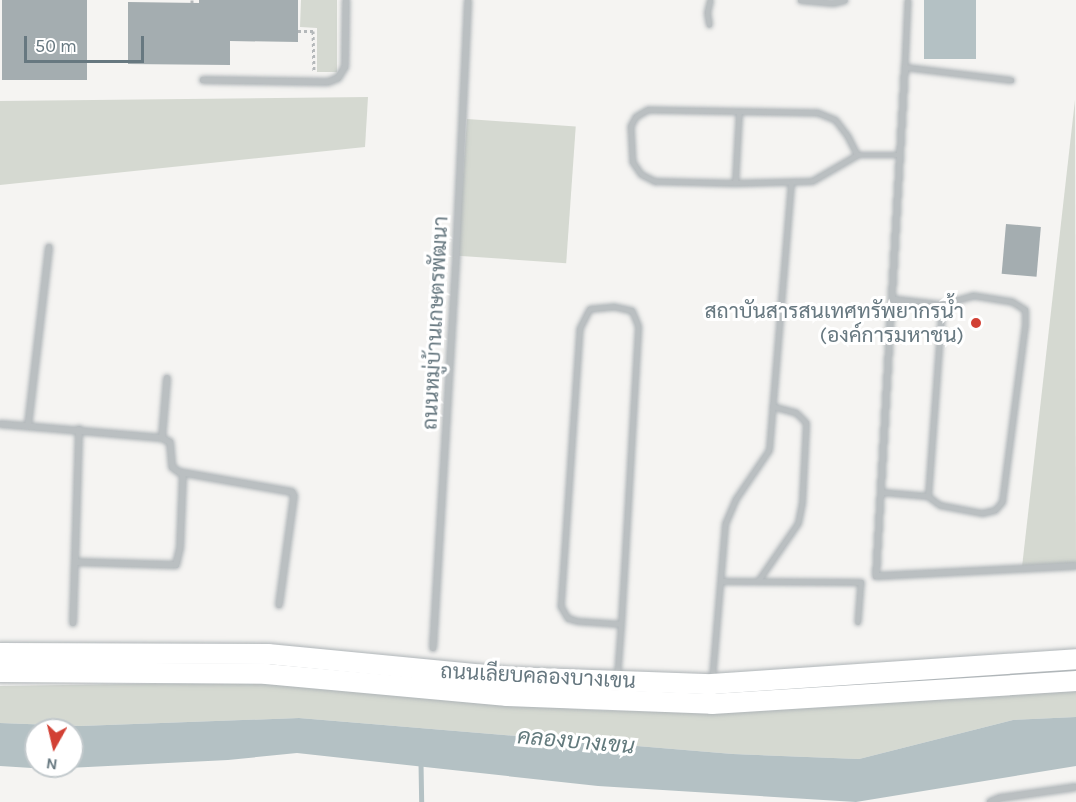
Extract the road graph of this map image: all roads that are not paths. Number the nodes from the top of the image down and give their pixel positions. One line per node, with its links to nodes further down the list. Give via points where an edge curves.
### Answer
1 (346, 0): 9 (street, via 345,67 338,78 328,82)
2 (468, 0): 36 (street, ถนนหมู่บ้านเกษตรพัฒนา)
3 (710, 0): 7 (lane)
4 (800, 0): 5 (lane)
5 (845, 0)
6 (908, 0): 8 (lane)
7 (709, 25)
8 (905, 67): 10 (lane); 13 (street)
9 (203, 80)
10 (1011, 80)
11 (739, 112): 12 (lane, via 818,113 835,120); 14 (lane); 14 (lane, via 648,110 636,117 631,126 633,162 641,174 655,181)
12 (857, 155): 13 (lane); 15 (lane, via 812,181)
13 (901, 155): 17 (street)
14 (735, 183): 15 (lane)
15 (791, 183): 20 (lane)
16 (49, 247): 22 (street)
17 (893, 299): 18 (lane); 26 (street)
18 (942, 304): 27 (lane); 27 (lane, via 973,296 1012,302 1025,310 1025,326 1002,502 995,510 982,513 940,505)
19 (167, 378): 24 (street)
20 (773, 407): 30 (lane, via 769,450 735,500 725,524); 31 (lane, via 796,413 806,423 802,502 798,523)
21 (0, 424): 22 (street)
22 (28, 426): 23 (street)
23 (79, 429): 24 (street); 28 (street)
24 (162, 438): 25 (street, via 170,442 172,467)
25 (183, 473): 28 (street, via 177,565); 32 (street, via 292,492)
26 (882, 492): 27 (lane); 29 (street, via 876,576)
27 (928, 496)
28 (76, 562): 34 (street)
29 (1076, 566)
30 (723, 580): 31 (lane); 42 (lane)
31 (758, 581): 33 (lane, via 861,582)
32 (279, 605)
33 (858, 622)
34 (74, 623)
35 (621, 624): 35 (lane, via 578,621 568,618 561,606 580,329 590,309 614,307 632,311 638,326); 40 (lane)
36 (433, 648)
37 (0, 653): 40 (main road, ถนนเลียบคลองบางเขน, via 268,654 507,677)
38 (1076, 659): 42 (main road, ถนนเลียบคลองบางเขน)
39 (0, 672): 41 (main road, ถนนเลียบคลองบางเขน, via 266,674 507,696 712,704)
40 (616, 681): 42 (main road, ถนนเลียบคลองบางเขน)
41 (1076, 681)
42 (712, 684)
43 (1076, 788): 44 (street)
44 (990, 802)

